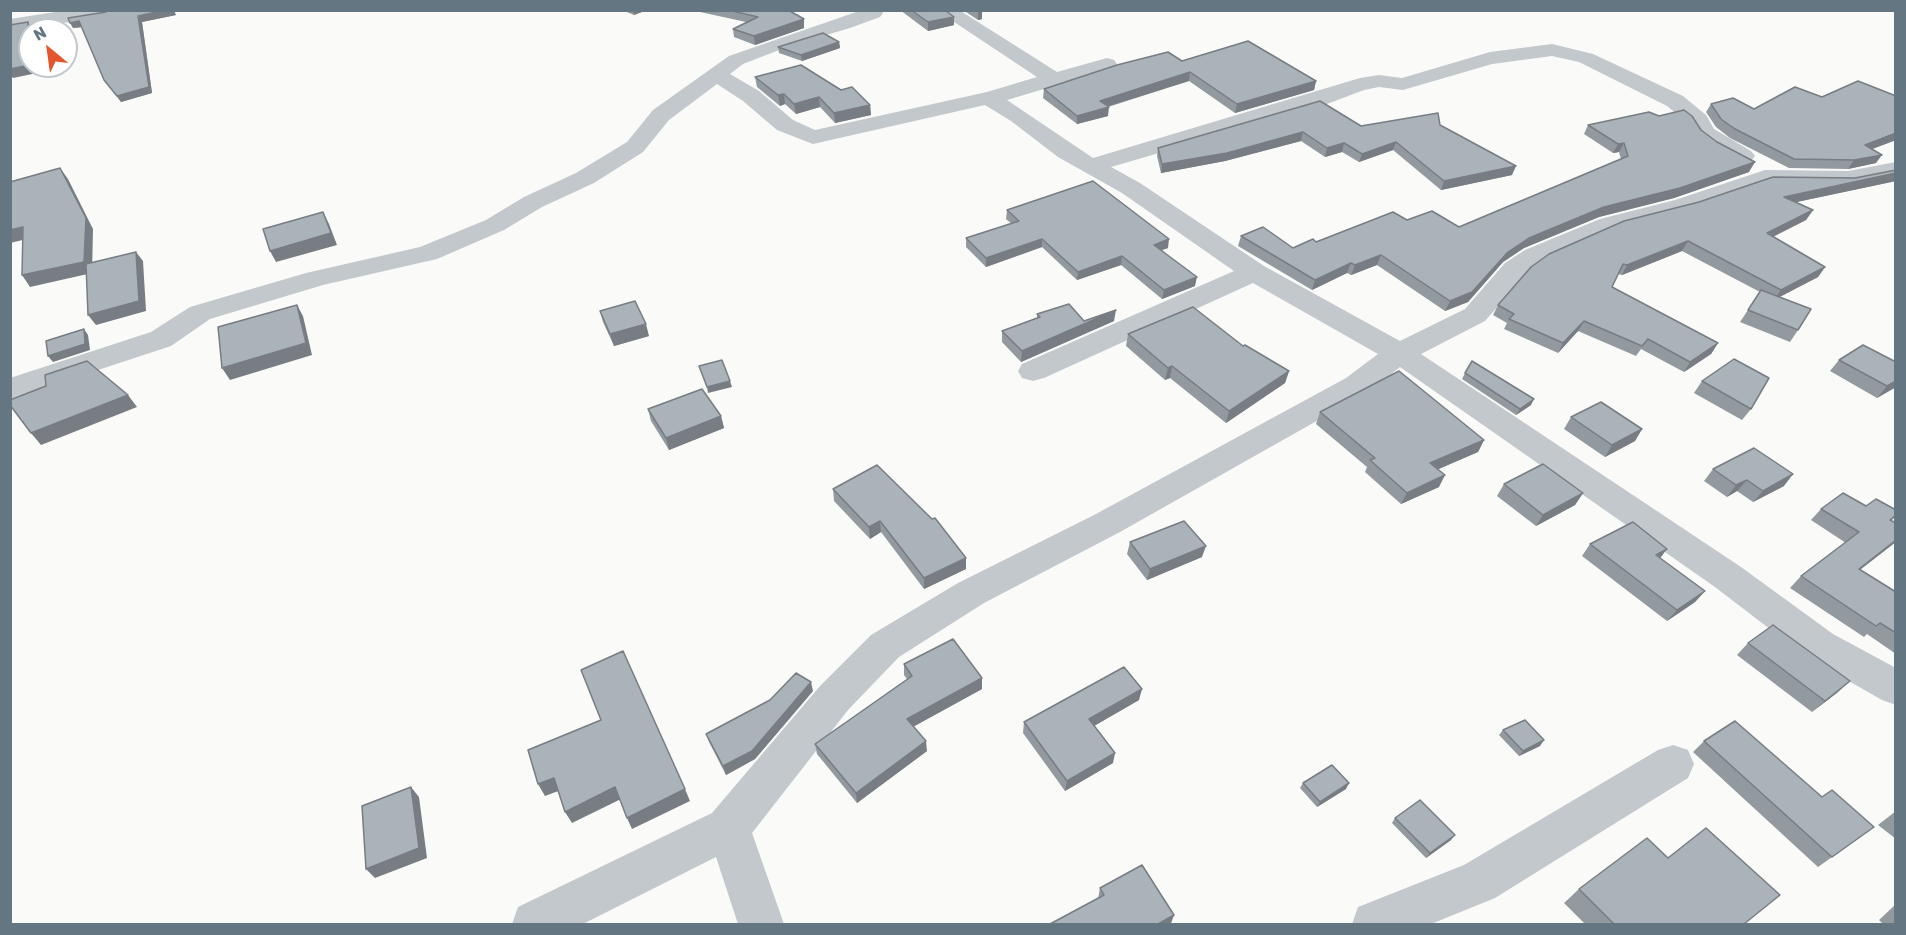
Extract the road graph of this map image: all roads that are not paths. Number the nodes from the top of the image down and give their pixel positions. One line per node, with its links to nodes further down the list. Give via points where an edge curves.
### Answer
1 (109, 10): 4 (street)
2 (871, 10): 6 (street, via 873,13 736,60)
3 (945, 10): 7 (street)
4 (10, 25)
5 (1107, 64): 7 (street)
6 (714, 74): 8 (street, via 750,96 785,125 813,137); 15 (street, via 661,115 635,147 495,225 428,253 316,279 200,313 161,339)
7 (1054, 79): 8 (street)
8 (989, 99): 9 (street)
9 (1090, 166): 11 (street, via 1360,84 1403,84 1490,58 1558,50 1586,58 1676,101 1698,120 1705,134); 12 (street, via 1131,188)
10 (1896, 169): 11 (street, via 1848,178)
11 (1781, 176): 13 (street, via 1765,177 1684,205 1609,224 1534,256 1515,269 1475,315)
12 (1254, 272): 13 (street); 14 (street)
13 (1399, 353): 16 (street, via 1728,577 1819,645); 18 (street, via 1357,385 1108,523 971,593 885,646 834,698)
14 (1033, 371)
15 (10, 390)
16 (1896, 688)
17 (1673, 764): 21 (street, via 1479,882)
18 (728, 828): 19 (street); 20 (street)
19 (535, 924)
20 (761, 924)
21 (1376, 924)

